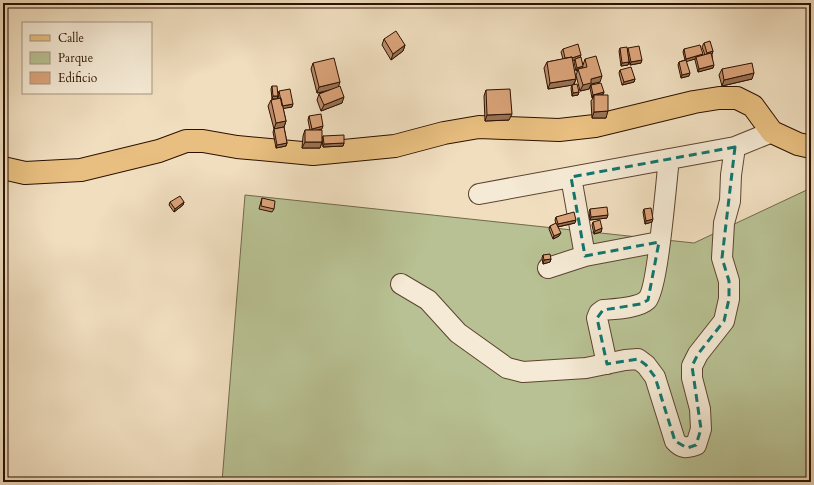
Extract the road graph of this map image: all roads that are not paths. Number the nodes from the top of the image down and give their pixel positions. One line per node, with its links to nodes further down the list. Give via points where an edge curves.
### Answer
1 (772, 132): 2 (street); 3 (main road); 5 (main road, via 753,106 737,98 719,98 595,126 559,130 479,127 395,146 313,154 186,141 81,170 25,173)
2 (735, 147): 4 (street); 12 (street, via 730,201 724,223 722,258 729,281 729,299 724,321 698,354 692,366 692,378 700,409 701,429 696,445 687,448 675,441 655,377 646,365 638,359)
3 (811, 147)
4 (669, 159): 6 (street); 8 (street)
5 (3, 168)
6 (571, 177): 7 (street); 9 (street)
7 (479, 194)
8 (660, 242): 9 (street); 12 (street, via 657,269 648,300 641,304 603,310 599,313 597,318)
9 (585, 256): 10 (street)
10 (548, 268)
11 (401, 284): 12 (street, via 428,300 458,333 507,368 524,372)
12 (607, 364)

